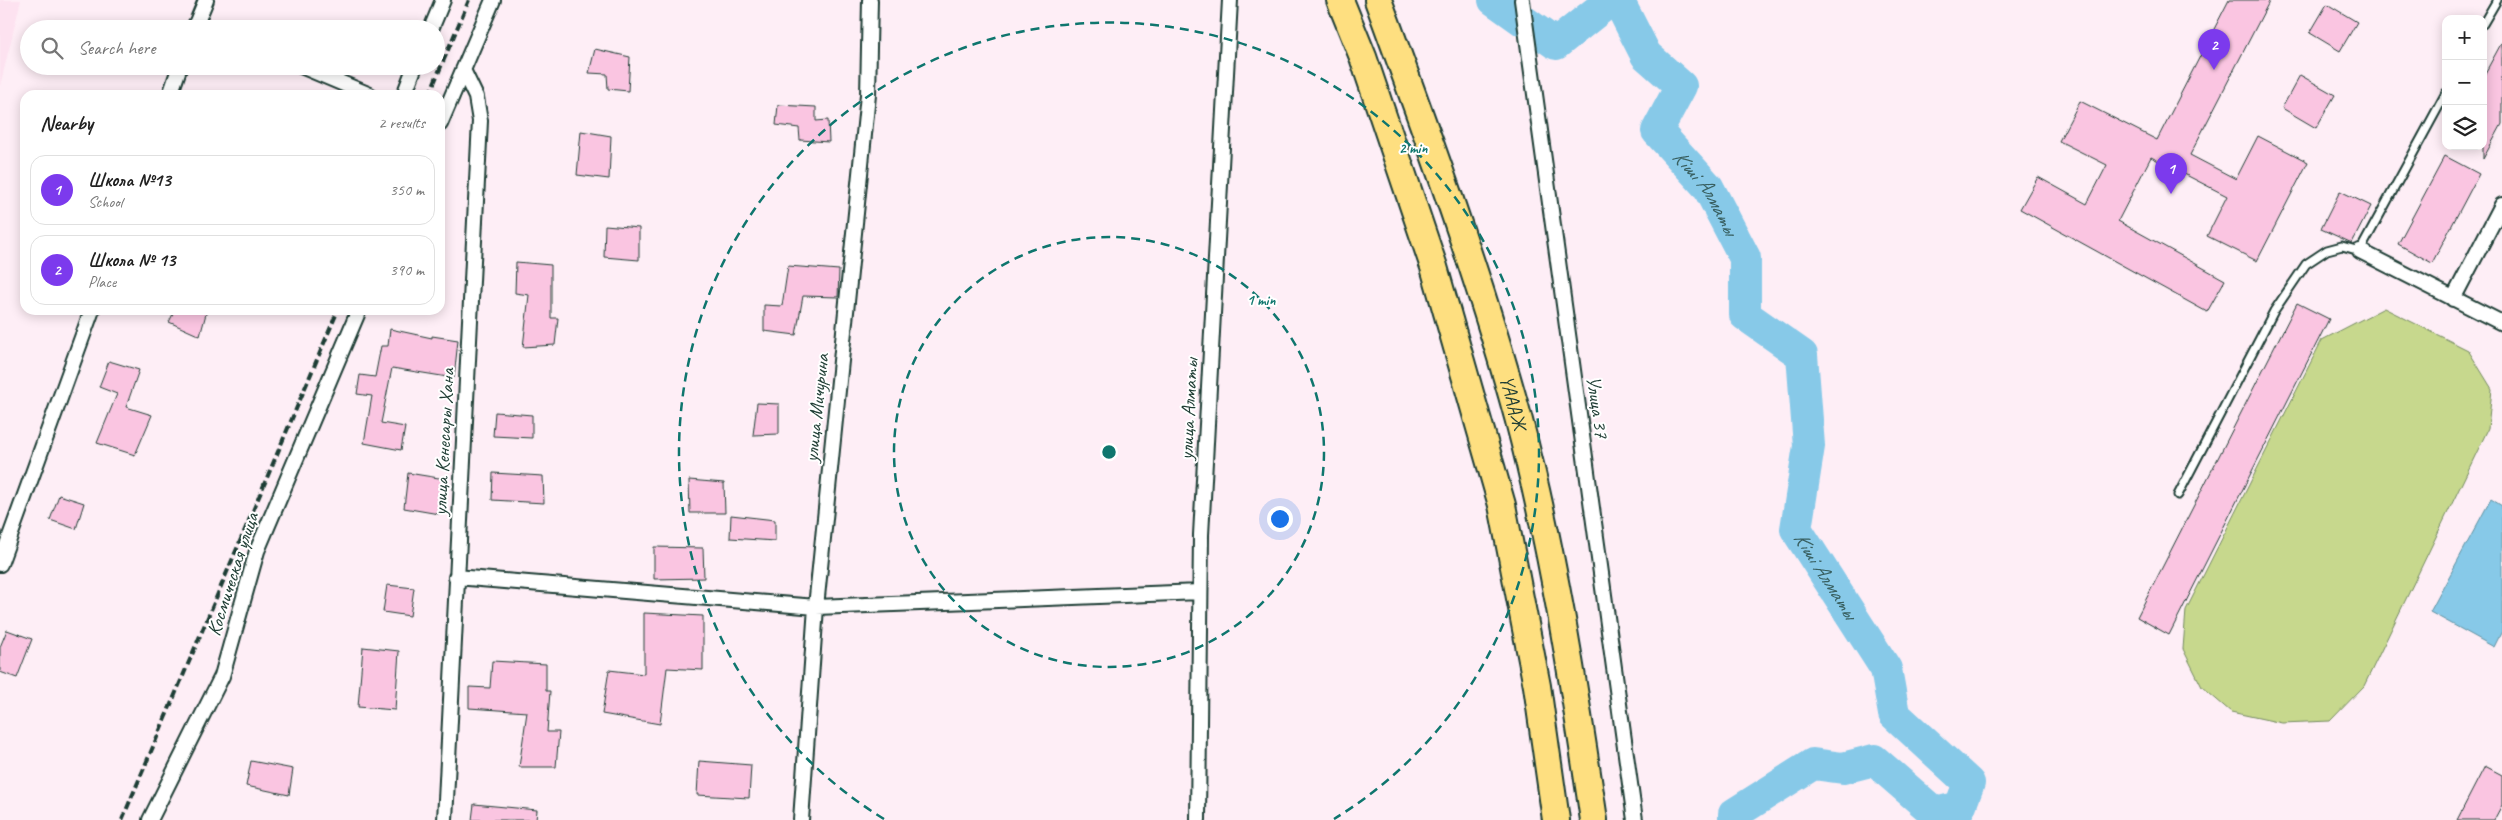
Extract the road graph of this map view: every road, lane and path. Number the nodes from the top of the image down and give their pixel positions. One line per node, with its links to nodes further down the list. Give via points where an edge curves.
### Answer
1 (206, 0): 11 (street)
2 (443, 0): 12 (street)
3 (493, 0): 13 (street)
4 (870, 0): 32 (street, улица Мичурина, via 868,95)
5 (1230, 0): 31 (street, улица Алматы)
6 (1340, 0): 37 (highway, ҮАААЖ, via 1363,57 1434,267 1502,505 1537,686)
7 (1378, 0): 38 (highway, ҮАААЖ, via 1490,321 1518,416 1556,588)
8 (1522, 0): 39 (street, Улица 37)
9 (2496, 0): 10 (lane)
10 (2487, 17)
11 (198, 20)
12 (435, 20)
13 (463, 70): 21 (street); 30 (street, улица Кенесары Хана, via 476,97 480,121)
14 (177, 75): 17 (street)
15 (322, 75): 18 (street)
16 (412, 75): 19 (street)
17 (172, 90)
18 (358, 90)
19 (406, 90)
20 (2442, 100): 23 (lane)
21 (445, 112)
22 (2502, 205): 24 (street)
23 (2360, 251): 24 (street); 28 (lane, via 2342,246 2327,250 2306,264 2274,311)
24 (2453, 299): 27 (street)
25 (90, 315): 29 (street)
26 (357, 315): 33 (street, Космическая улица, via 257,551 222,676)
27 (2502, 324)
28 (2178, 495)
29 (0, 564)
30 (456, 577): 32 (street); 34 (street, улица Кенесары Хана)
31 (1200, 592): 32 (street); 36 (street, улица Алматы)
32 (816, 607): 35 (street, улица Мичурина)
33 (150, 820)
34 (445, 820)
35 (801, 820)
36 (1198, 820)
37 (1556, 820)
38 (1594, 820)
39 (1635, 820)

